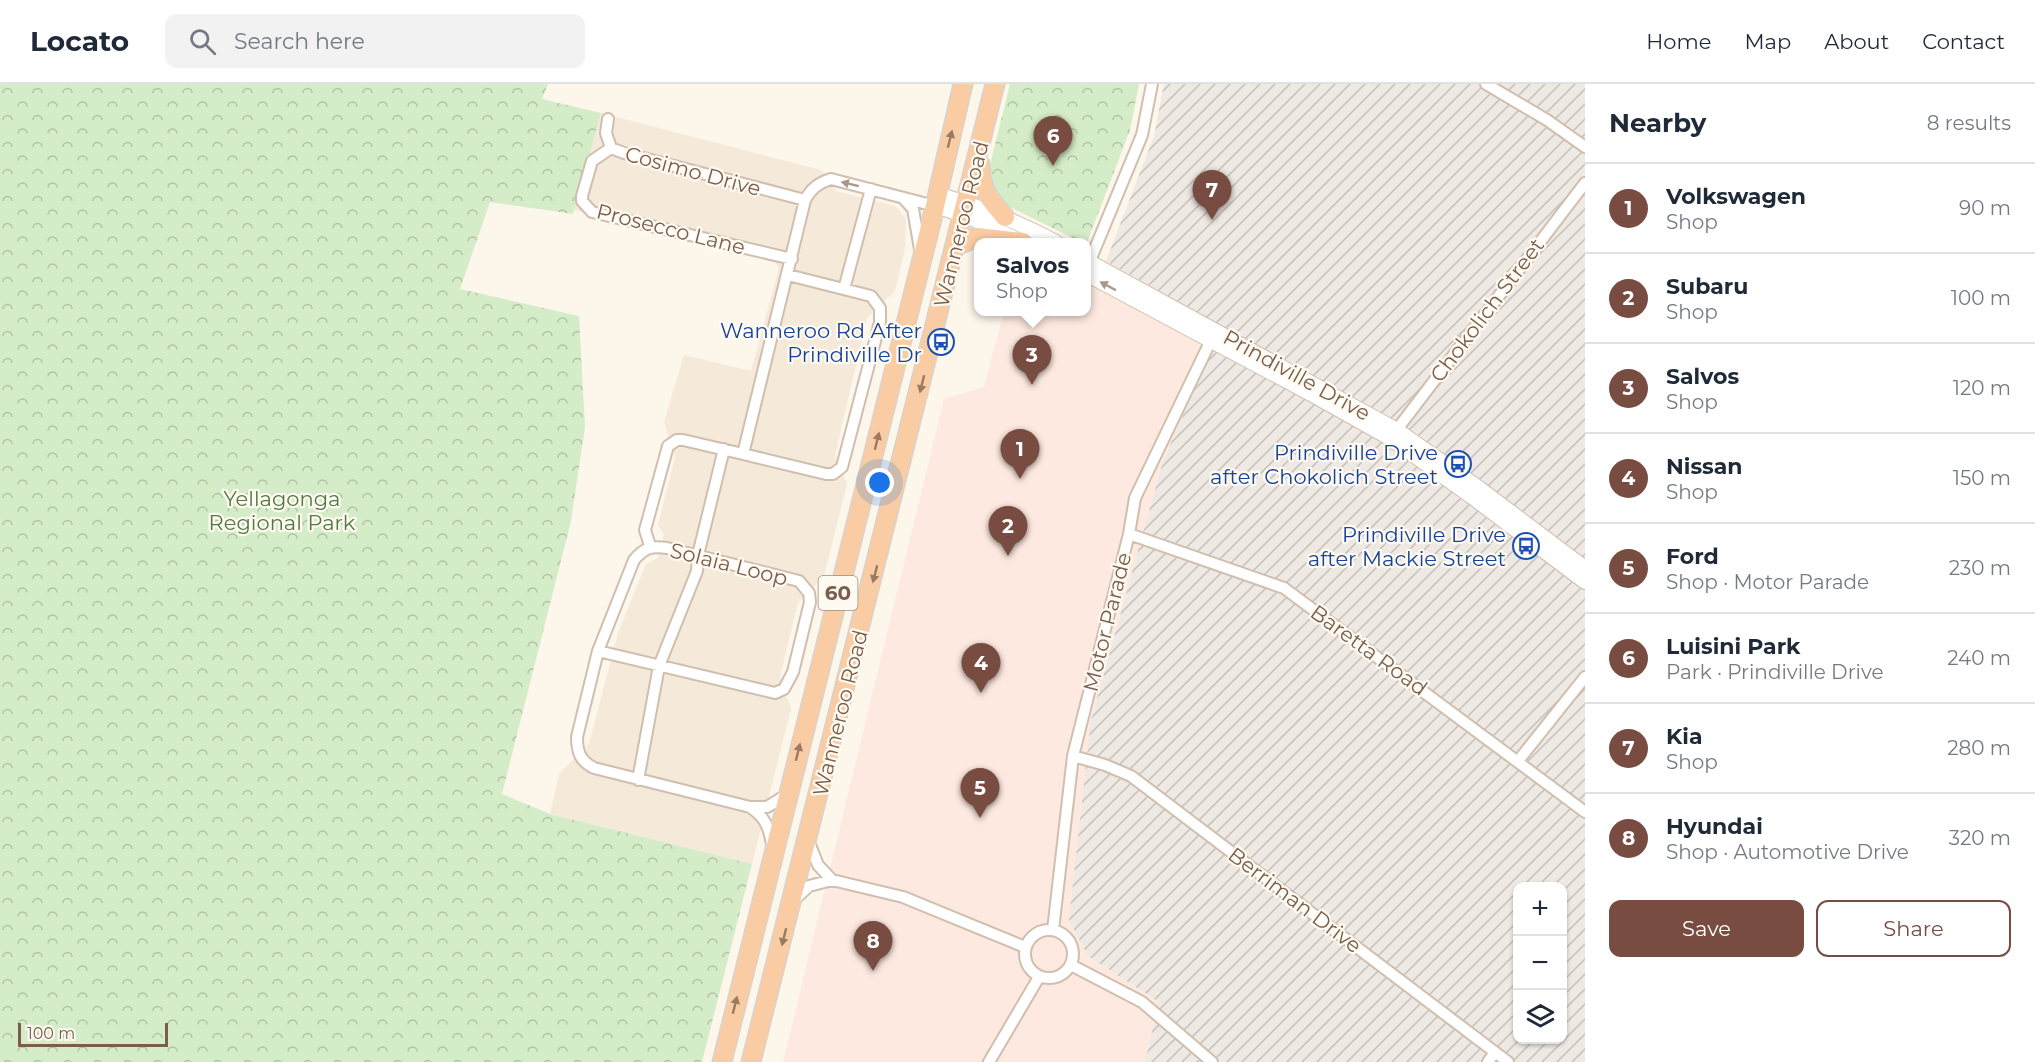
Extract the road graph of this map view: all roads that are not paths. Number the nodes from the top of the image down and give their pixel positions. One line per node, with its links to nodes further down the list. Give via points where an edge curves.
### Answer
1 (963, 84): 13 (highway, Wanneroo Road / 60, one-way to 1)
2 (995, 84): 8 (highway, Wanneroo Road / 60)
3 (1152, 84): 20 (street, via 1142,135)
4 (1486, 84): 7 (street)
5 (608, 119): 6 (street, Cosimo Drive, via 606,132)
6 (611, 147): 12 (street, Cosimo Drive); 21 (street, Prosecco Lane, via 592,161 582,201 592,212)
7 (1585, 147)
8 (979, 150): 14 (highway, Wanneroo Road / 60); 15 (highway, via 982,186)
9 (1585, 183): 27 (street, Chokolich Street)
10 (871, 189): 11 (street); 12 (street, one-way to 12, via 831,180 815,186); 25 (street)
11 (903, 197): 13 (street); 22 (street, via 913,209)
12 (805, 200): 21 (street)
13 (936, 200): 14 (street); 22 (highway, Wanneroo Road / 60)
14 (965, 209): 15 (street); 17 (street); 19 (highway, Wanneroo Road / 60)
15 (1005, 217): 18 (street)
16 (974, 238): 19 (highway)
17 (1016, 238)
18 (1046, 238)
19 (956, 246): 44 (highway, Wanneroo Road / 60, one-way to 44)
20 (1091, 257)
21 (792, 259): 24 (street)
22 (921, 265): 41 (highway, Wanneroo Road / 60, one-way to 22)
23 (1091, 269): 26 (street, Prindiville Drive)
24 (788, 275): 25 (street); 29 (street)
25 (844, 289): 29 (street, via 871,297 881,314 842,467 826,474)
26 (1214, 336): 27 (street, Prindiville Drive); 30 (street, Motor Parade, via 1135,498)
27 (1394, 434): 33 (street, Prindiville Drive, via 1479,488); 34 (street, Prindiville Drive)
28 (724, 449): 29 (street); 31 (street, via 683,440 668,446 645,531); 32 (street)
29 (743, 454)
30 (1129, 534): 38 (street, Motor Parade); 39 (street, Baretta Road, via 1284,588)
31 (650, 546): 32 (street, Solaia Loop); 35 (street, Solaia Loop, via 634,560)
32 (698, 555): 36 (street, via 697,571); 36 (street, Solaia Loop, via 799,580 805,586 810,602 793,672 784,688 775,693)
33 (1585, 568)
34 (1585, 582)
35 (598, 651): 36 (street, Solaia Loop); 40 (street, Solaia Loop, via 577,737 578,752 585,764)
36 (659, 666): 40 (street)
37 (1585, 677): 39 (street)
38 (1073, 756): 48 (street, Motor Parade); 52 (street, Berriman Drive, via 1131,776)
39 (1518, 761): 43 (street, Baretta Road)
40 (638, 780): 42 (street, Solaia Loop)
41 (788, 794): 42 (street, Solaia Loop, via 767,807); 45 (highway, Wanneroo Road / 60)
42 (750, 807): 45 (street, via 768,824)
43 (1585, 812)
44 (808, 840): 46 (street, via 818,865); 47 (highway, Wanneroo Road / 60)
45 (773, 849): 53 (highway, Wanneroo Road / 60, one-way to 45)
46 (832, 880): 47 (street, via 808,886); 49 (street, via 903,897)
47 (793, 901): 54 (highway, Wanneroo Road / 60, one-way to 54)
48 (1053, 930): 49 (street, via 1036,933); 50 (street, via 1068,939 1074,956)
49 (1025, 947): 51 (street, via 1026,964)
50 (1071, 965): 51 (street, via 1058,978); 56 (street, via 1142,1002)
51 (1039, 977): 55 (street)
52 (1495, 1052): 57 (street); 58 (street, Berriman Drive)
53 (722, 1062)
54 (752, 1062)
55 (989, 1062)
56 (1212, 1062)
57 (1488, 1062)
58 (1509, 1062)

